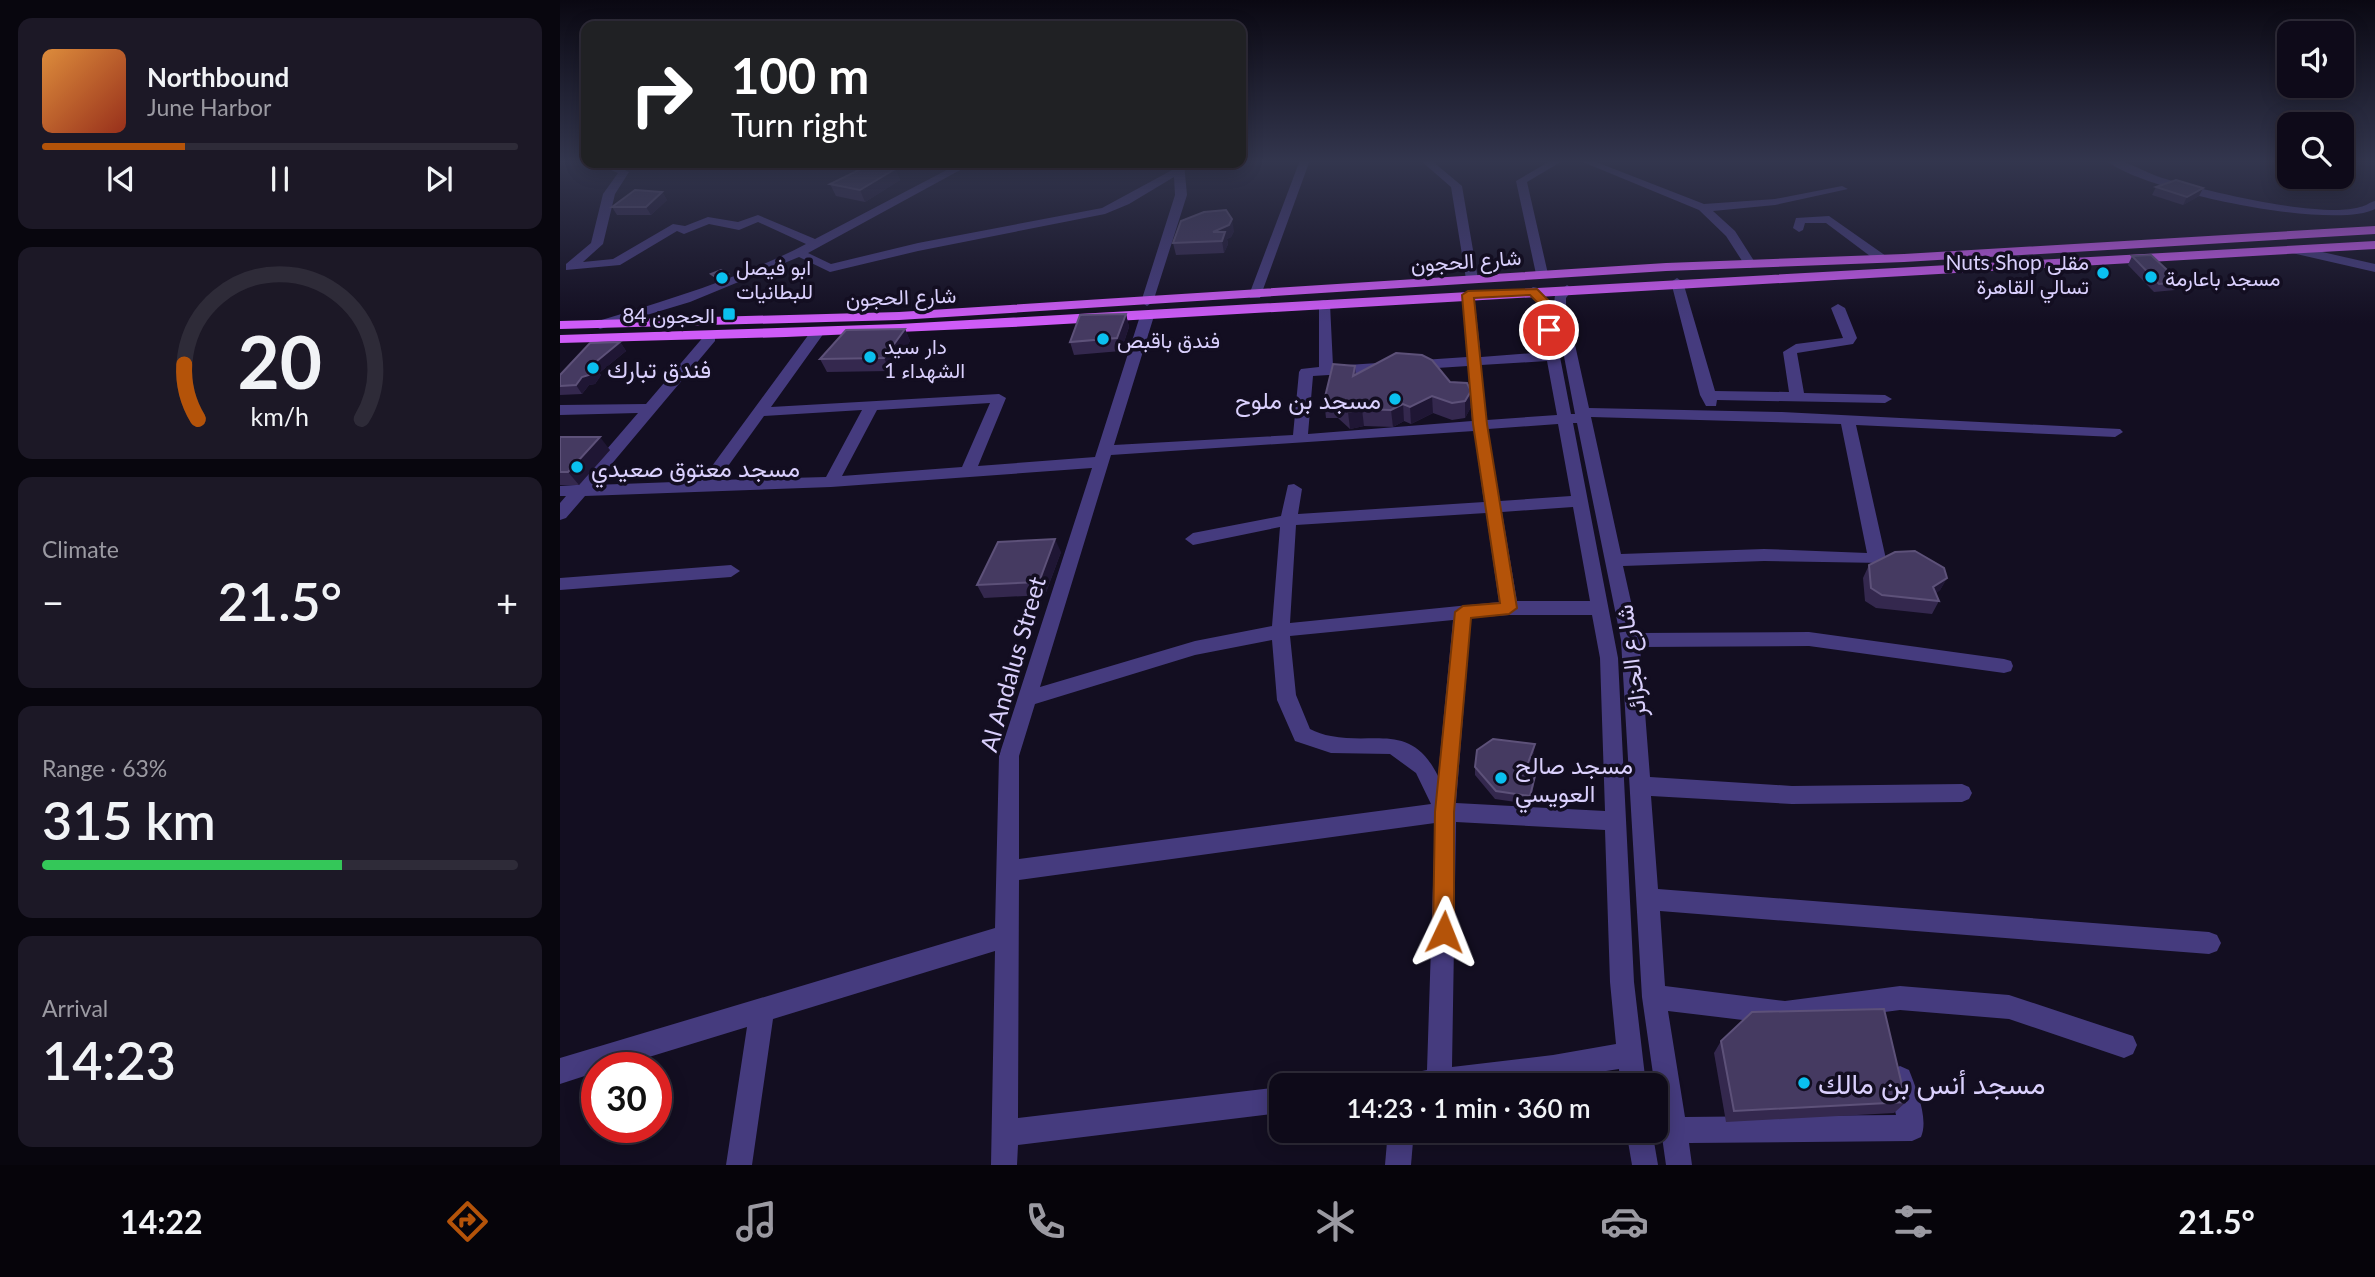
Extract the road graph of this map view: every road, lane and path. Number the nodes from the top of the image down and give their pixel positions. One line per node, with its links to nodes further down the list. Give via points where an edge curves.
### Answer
1 (604, 214): 11 (street, via 597,244 570,267 616,262 677,226 684,230 708,220 738,226 758,218)
2 (871, 214): 11 (street)
3 (1088, 214): 14 (street, via 830,268)
4 (1175, 214): 25 (street, Al Andalus Street)
5 (1285, 214): 22 (street)
6 (1460, 214): 20 (street)
7 (1527, 214): 19 (street, شارع الجزائر)
8 (1710, 214): 16 (street, via 1731,234)
9 (1799, 228): 15 (street, via 1800,220 1829,219)
10 (2375, 230): 15 (main road, شارع الحجون)
11 (815, 244): 14 (street)
12 (2375, 245): 13 (main road, شارع الحجون)
13 (2296, 250): 17 (street); 18 (main road, شارع الحجون)
14 (799, 253): 27 (street, via 685,299)
15 (1882, 259): 16 (main road, شارع الحجون)
16 (1750, 264): 19 (main road, شارع الحجون)
17 (2375, 268)
18 (1677, 282): 21 (main road, شارع الحجون); 34 (street)
19 (1538, 283): 20 (main road, شارع الحجون); 20 (main road, شارع الحجون); 21 (main road, شارع الحجون); 31 (street, شارع الجزائر)
20 (1470, 287): 22 (main road, شارع الحجون); 23 (main road, شارع الحجون); 32 (street)
21 (1567, 289): 42 (street, شارع الجزائر, via 1560,304)
22 (1255, 295): 25 (main road, شارع الحجون)
23 (1324, 304): 25 (main road, شارع الحجون); 33 (street)
24 (1838, 308): 35 (street, via 1848,341 1790,352)
25 (1147, 309): 27 (main road, شارع الحجون); 28 (main road, شارع الحجون); 47 (street, Al Andalus Street)
26 (560, 325): 27 (main road, شارع الحجون)
27 (600, 325)
28 (817, 333): 29 (main road, شارع الحجون); 40 (street)
29 (710, 338): 30 (main road, شارع الحجون); 38 (street)
30 (560, 339)
31 (1554, 356): 32 (street); 42 (street, شارع الجزائر)
32 (1472, 362): 33 (street); 44 (street)
33 (1326, 371): 46 (street, via 1306,372)
34 (1707, 395): 35 (street); 41 (street)
35 (1797, 397): 36 (street)
36 (1885, 399)
37 (872, 406): 40 (street); 48 (street, via 999,398); 49 (street)
38 (648, 408): 39 (street); 52 (street)
39 (560, 410)
40 (759, 412): 50 (street)
41 (1715, 412): 42 (street); 43 (street)
42 (1578, 416): 44 (street); 54 (street, شارع الجزائر); 59 (street, شارع الجزائر)
43 (1848, 422): 45 (street); 59 (street, via 1877,559 1764,555)
44 (1480, 424): 46 (street); 55 (street)
45 (2115, 432)
46 (1300, 439): 47 (street)
47 (1103, 456): 48 (street); 68 (street, Al Andalus Street)
48 (968, 472): 49 (street)
49 (831, 482): 50 (street)
50 (706, 486): 52 (street)
51 (1294, 489): 57 (street)
52 (583, 490): 53 (street); 56 (street)
53 (560, 491)
54 (1582, 501): 55 (street); 63 (street, شارع الجزائر)
55 (1493, 508): 57 (street); 62 (street)
56 (560, 514)
57 (1288, 520): 58 (street); 65 (street)
58 (1193, 539)
59 (1615, 560): 66 (street, شارع الجزائر)
60 (731, 571): 61 (street)
61 (560, 584)
62 (1509, 608): 63 (street); 64 (street)
63 (1602, 608): 72 (street, شارع الجزائر, via 1609,658)
64 (1463, 612): 65 (street); 71 (street)
65 (1282, 633): 68 (street, via 1195,648); 71 (street, via 1286,696 1302,735 1331,746 1394,746 1423,767)
66 (1630, 640): 67 (street, via 1809,639); 69 (street, شارع الجزائر)
67 (2004, 666)
68 (1027, 699): 73 (street, Al Andalus Street, via 1009,756)
69 (1641, 786): 70 (street, via 1792,795); 74 (street, شارع الجزائر)
70 (1962, 793)
71 (1445, 812): 72 (street); 73 (street); 85 (street)
72 (1616, 821): 83 (street, شارع الجزائر)
73 (1007, 871): 75 (street, Al Andalus Street)
74 (1648, 899): 76 (street); 77 (street, شارع الجزائر)
75 (1007, 936): 79 (street); 90 (street, Al Andalus Street)
76 (2210, 943)
77 (1654, 997): 78 (street, via 1785,1013); 89 (street, شارع الجزائر)
78 (1880, 1001): 80 (street); 81 (street, via 1900,998 2008,1007)
79 (762, 1011): 84 (street); 93 (street)
80 (1886, 1027)
81 (2124, 1045)
82 (1893, 1052): 89 (street, via 1912,1128)
83 (1629, 1055): 86 (street); 87 (street, شارع الجزائر)
84 (560, 1071)
85 (1439, 1073)
86 (1509, 1073)
87 (1631, 1073)
88 (1269, 1101): 90 (street)
89 (1672, 1130): 97 (street, شارع الجزائر)
90 (1005, 1133): 94 (street, Al Andalus Street)
91 (1400, 1143): 95 (street)
92 (1641, 1143): 96 (street)
93 (739, 1165)
94 (1004, 1165)
95 (1398, 1165)
96 (1645, 1165)
97 (1679, 1165)

